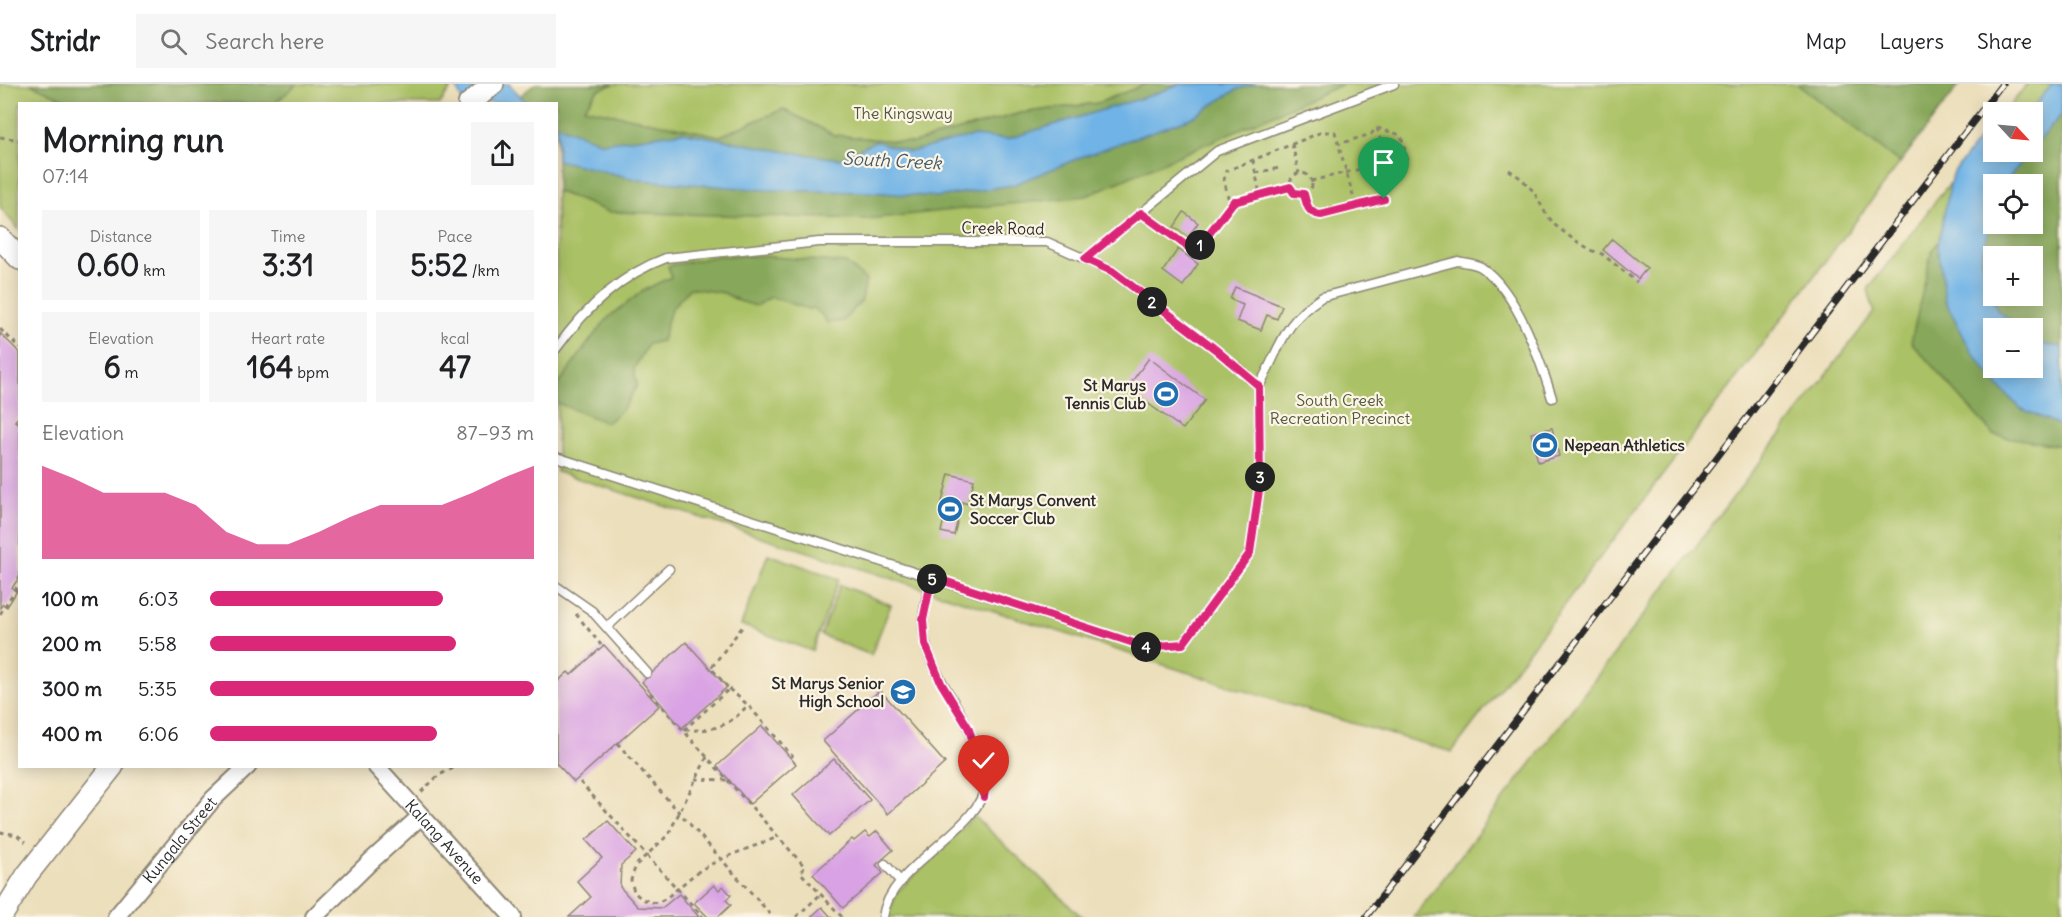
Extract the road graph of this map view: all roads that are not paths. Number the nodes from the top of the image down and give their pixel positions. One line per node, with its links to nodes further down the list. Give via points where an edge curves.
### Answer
1 (493, 84): 3 (street)
2 (1394, 84): 6 (lane, via 1217,151)
3 (471, 102)
4 (0, 238): 5 (street)
5 (18, 258)
6 (1085, 259): 7 (lane, Creek Road, via 1047,242 819,242 666,258 645,266 599,300); 8 (lane, Creek Road, via 1112,271)
7 (558, 347)
8 (1259, 386): 9 (lane, via 1290,324 1322,297 1458,261 1479,265 1500,283 1538,353); 12 (lane, via 1260,483 1250,553 1183,644 1146,647)
9 (1552, 398)
10 (558, 458): 12 (lane)
11 (669, 569): 14 (lane)
12 (932, 577): 21 (lane, via 923,620 925,644 941,683 968,727 986,779 984,797 969,817)
13 (558, 587): 14 (lane, via 592,611)
14 (607, 627): 15 (lane)
15 (647, 673)
16 (111, 768): 22 (street, via 27,875)
17 (246, 768): 23 (street, Kungala Street, via 213,799)
18 (378, 768): 19 (street, Kalang Avenue)
19 (421, 816): 24 (street); 25 (street, Kalang Avenue)
20 (885, 864): 21 (lane)
21 (901, 882): 26 (lane, via 889,896)
22 (1, 917)
23 (116, 917)
24 (314, 917)
25 (513, 917)
26 (883, 917)

